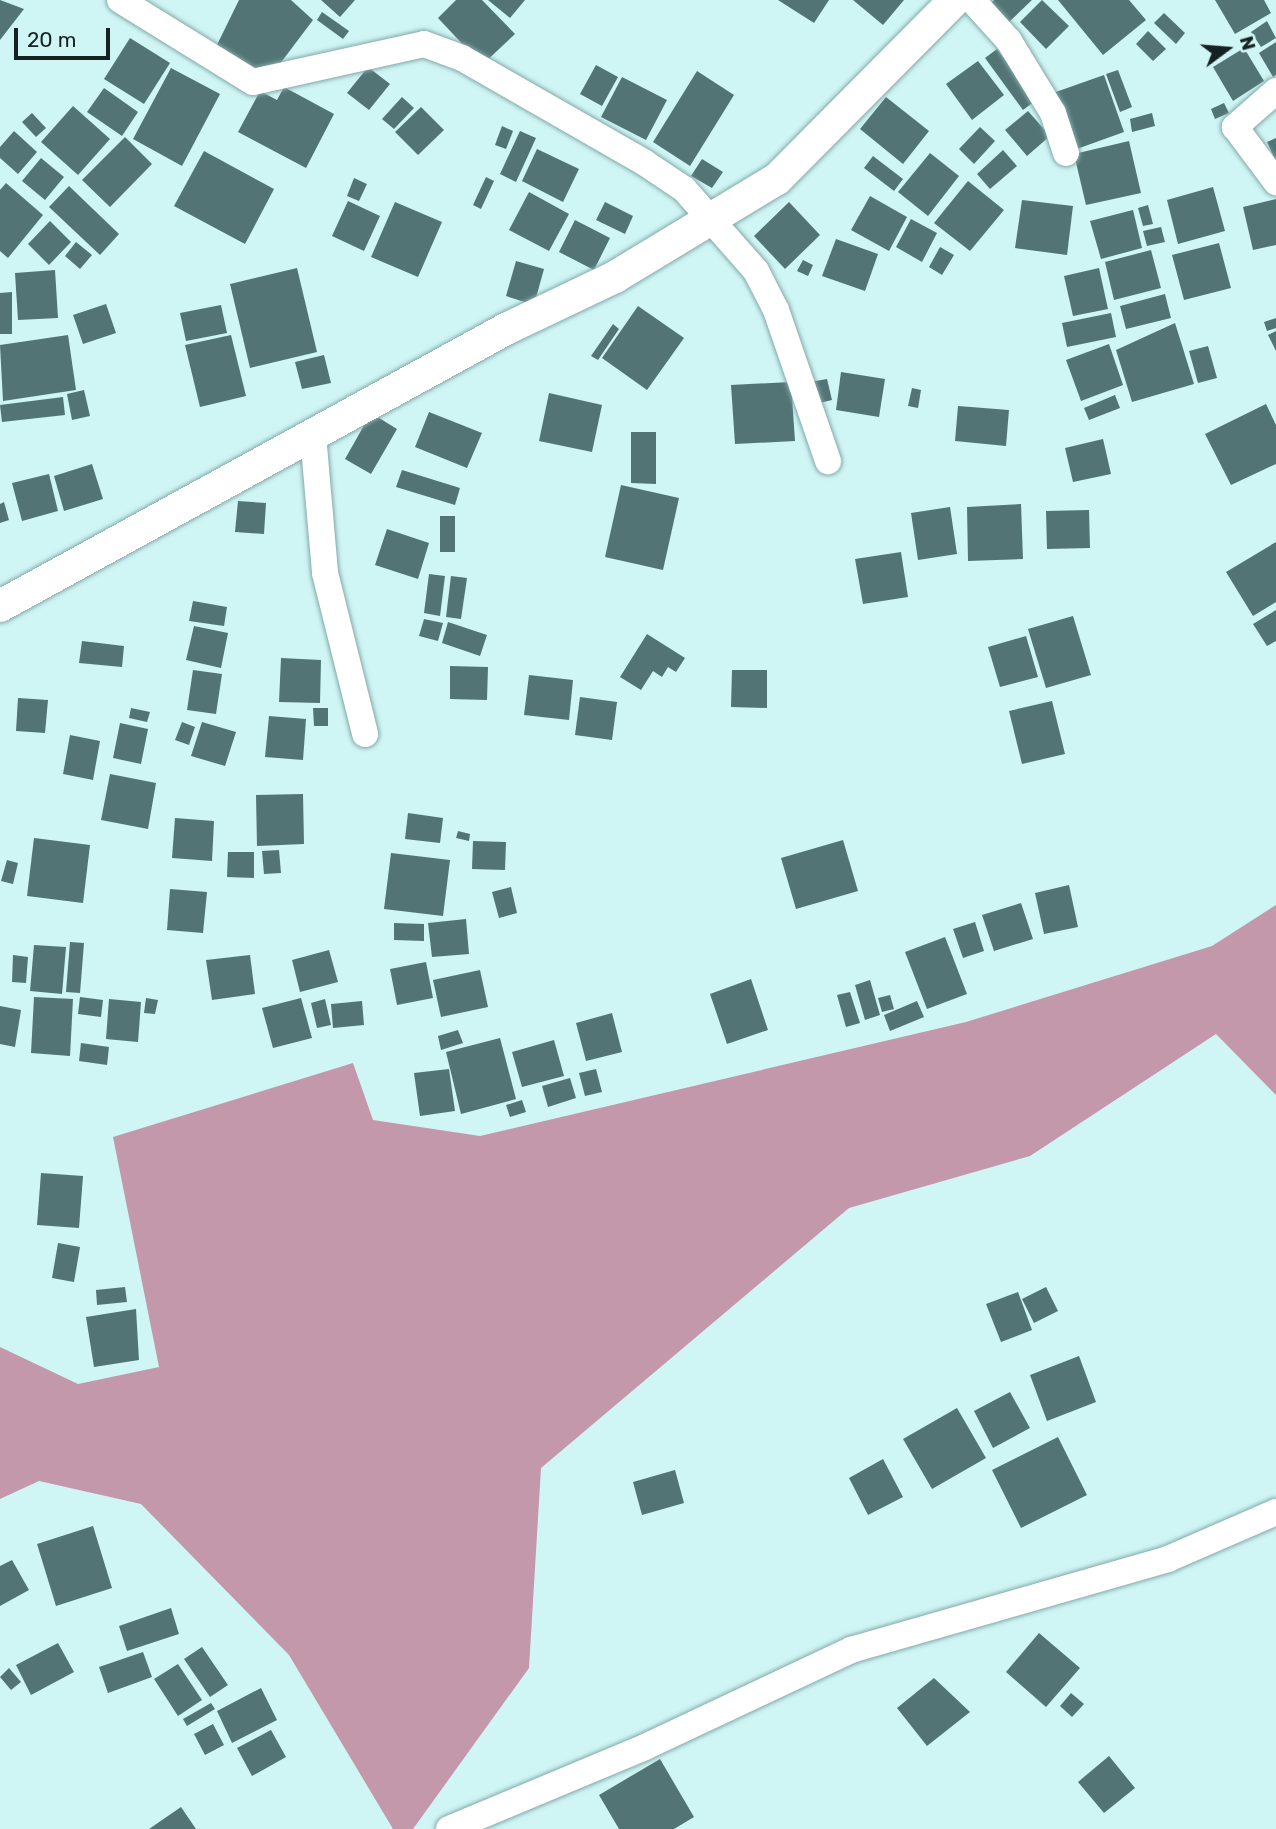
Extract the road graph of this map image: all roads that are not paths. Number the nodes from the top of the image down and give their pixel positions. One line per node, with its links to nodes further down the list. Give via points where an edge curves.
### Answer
1 (120, 0): 7 (street, via 253,82 424,44 462,58 645,163 684,189)
2 (955, 0): 7 (street, via 777,179)
3 (972, 0): 5 (street, via 1009,41 1053,113)
4 (1276, 91): 6 (street, via 1235,127)
5 (1066, 153)
6 (1276, 182)
7 (712, 220): 8 (street); 9 (street, via 756,271 776,310)
8 (313, 435): 10 (street); 11 (street, via 325,573)
9 (828, 461)
10 (0, 606)
11 (365, 734)
12 (1276, 1512): 13 (street, via 1168,1559 851,1650 645,1748)
13 (449, 1829)

